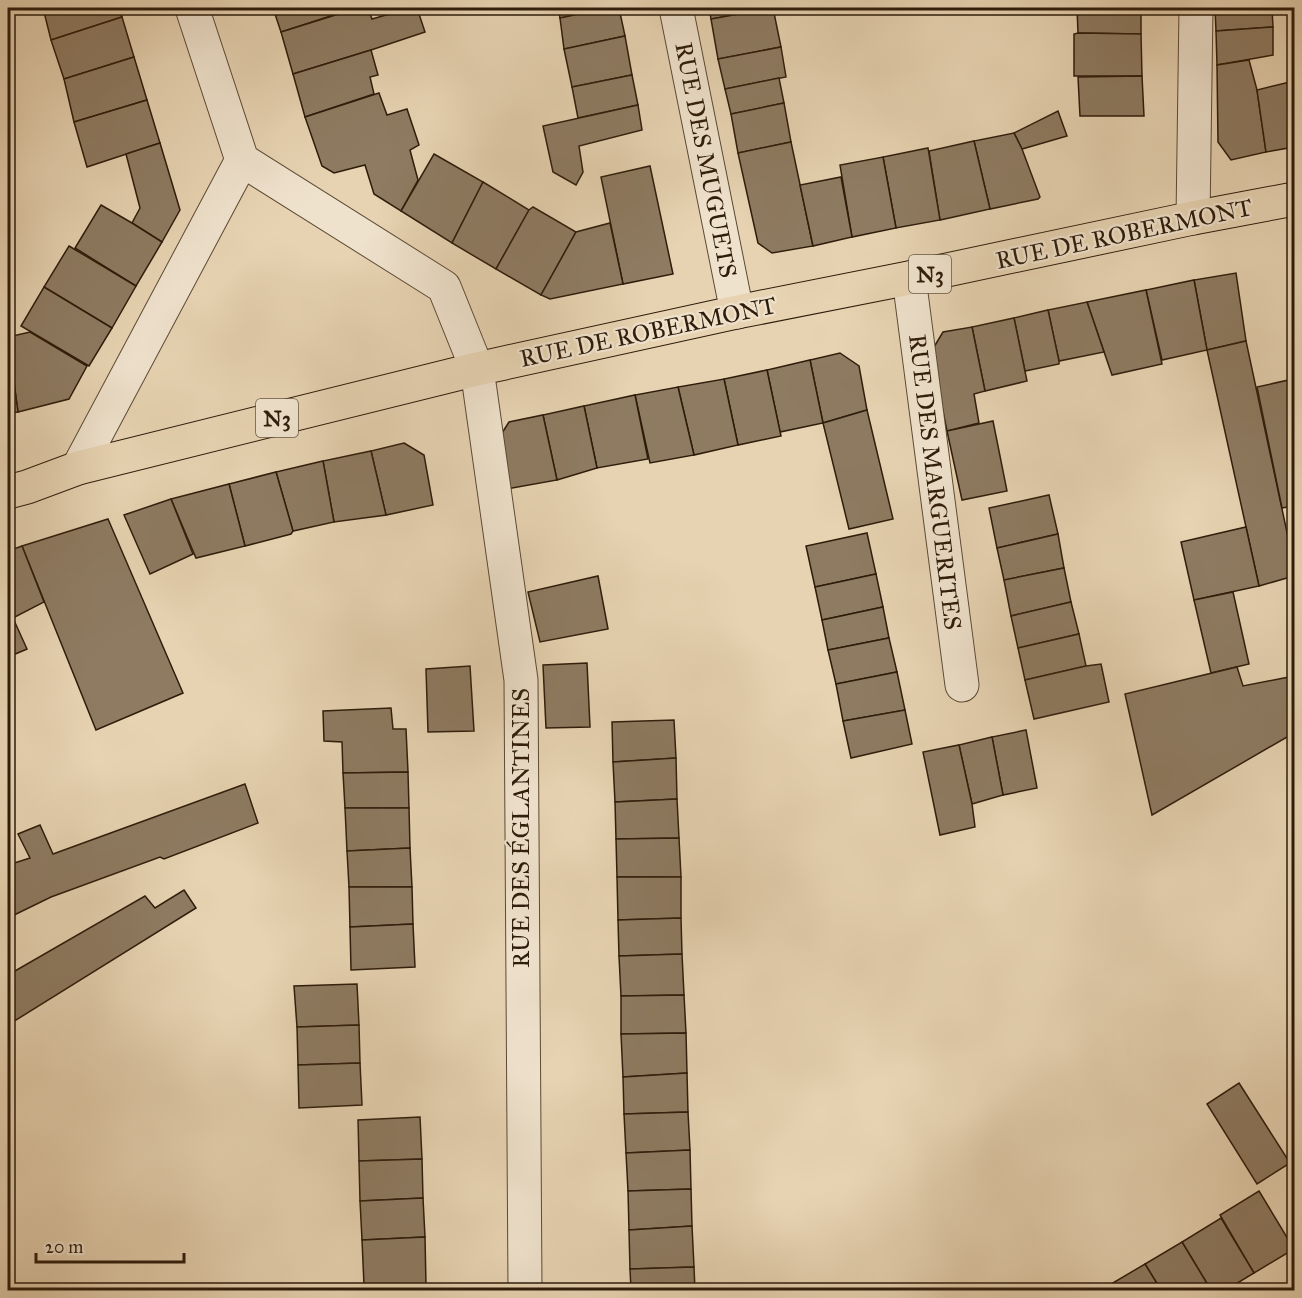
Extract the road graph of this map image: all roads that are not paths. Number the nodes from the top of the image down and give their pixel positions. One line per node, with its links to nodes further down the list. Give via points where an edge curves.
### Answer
1 (192, 8): 4 (street)
2 (676, 8): 8 (street, RUE DES MUGUETS)
3 (1196, 8): 6 (street)
4 (242, 160): 9 (street, RUE DES ÉGLANTINES, via 444,287); 10 (street)
5 (1294, 199): 6 (main road, RUE DE ROBERMONT / N3)
6 (1193, 218): 7 (main road, RUE DE ROBERMONT / N3)
7 (909, 278): 8 (main road, RUE DE ROBERMONT / N3); 12 (street, RUE DES MARGUERITES)
8 (737, 312): 9 (main road, RUE DE ROBERMONT / N3)
9 (477, 369): 10 (main road, RUE DE ROBERMONT / N3); 13 (street, RUE DES ÉGLANTINES, via 520,680)
10 (78, 468): 11 (main road, RUE DE ROBERMONT / N3)
11 (8, 492)
12 (962, 685)
13 (525, 1290)

